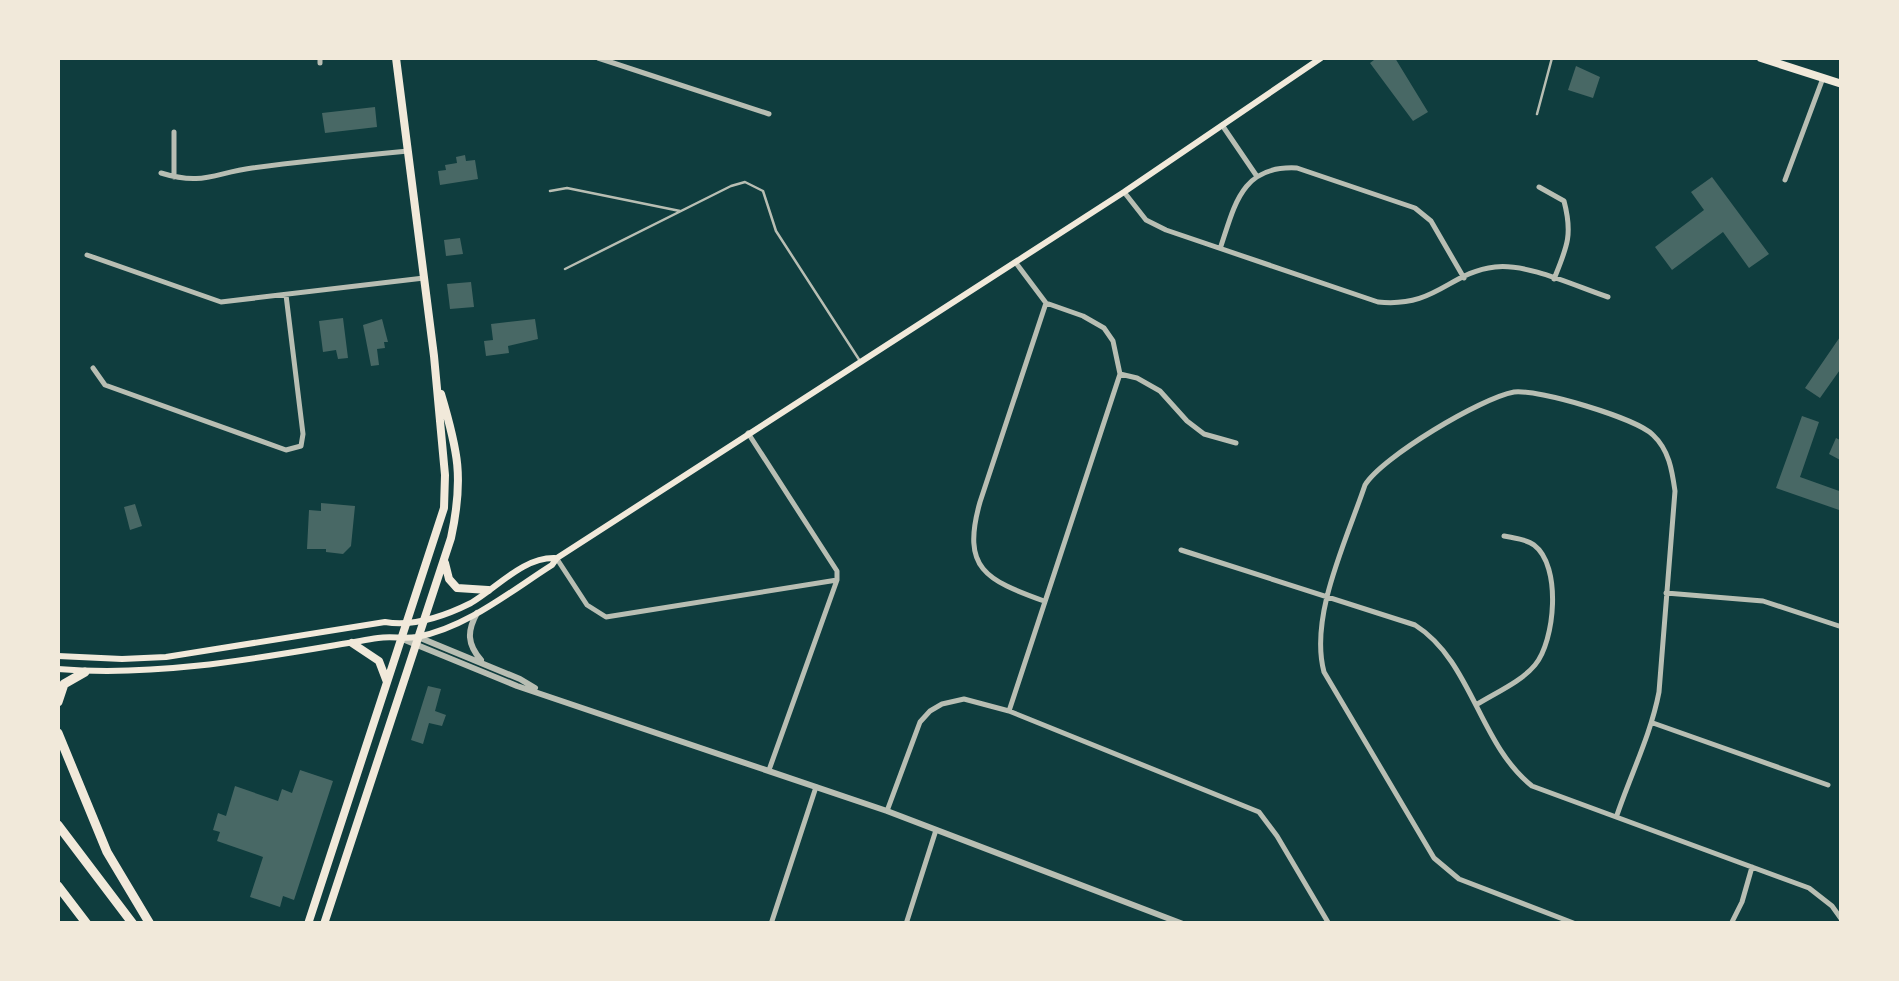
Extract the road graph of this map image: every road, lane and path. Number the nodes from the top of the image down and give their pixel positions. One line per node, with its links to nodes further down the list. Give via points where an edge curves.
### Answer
1 (396, 58): 14 (main road)
2 (598, 58): 7 (street)
3 (640, 58): 7 (street)
4 (1321, 58): 12 (main road)
5 (1552, 58): 11 (lane)
6 (1761, 58): 8 (main road)
7 (635, 70): 10 (street)
8 (1823, 78): 9 (main road); 18 (street)
9 (1842, 84)
10 (769, 114)
11 (1537, 114)
12 (1222, 125): 16 (street); 21 (main road)
13 (174, 132): 17 (street)
14 (408, 151): 17 (street, via 246,168 215,178); 27 (main road)
15 (161, 173): 17 (street)
16 (1256, 175): 23 (street, via 1238,198); 28 (street, via 1296,168 1415,208 1431,221)
17 (174, 177)
18 (1786, 180)
19 (1540, 187): 29 (street, via 1564,201 1570,221)
20 (550, 191): 22 (lane, via 566,188)
21 (1124, 192): 23 (street, via 1146,220); 25 (main road)
22 (682, 211): 26 (lane); 33 (lane, via 739,183 763,191 776,231)
23 (1221, 246): 28 (street, via 1378,302 1415,302)
24 (87, 255): 30 (street, via 221,302)
25 (1014, 260): 32 (street); 33 (main road)
26 (565, 268)
27 (424, 278): 30 (street); 36 (main road)
28 (1464, 278): 29 (street, via 1499,266)
29 (1554, 278): 31 (street)
30 (286, 294): 34 (street, via 303,434 296,448 286,450 105,385)
31 (1608, 297)
32 (1046, 303): 35 (street, via 1104,328); 47 (street, via 972,530 972,548 988,577)
33 (860, 360): 37 (main road)
34 (93, 368)
35 (1120, 374): 38 (street, via 1160,391 1204,434); 47 (street)
36 (436, 380): 42 (main road, via 460,480); 50 (main road, via 444,508)
37 (748, 433): 41 (main road); 43 (street, via 834,562)
38 (1236, 444)
39 (1504, 536): 62 (street, via 1532,543 1544,555 1553,587 1549,638 1535,665)
40 (1180, 550): 46 (street)
41 (556, 558): 43 (street, via 586,605 606,618); 44 (main road, via 546,557); 48 (main road)
42 (444, 559): 44 (main road, via 457,588); 49 (main road)
43 (837, 580): 66 (street)
44 (488, 590): 49 (main road)
45 (1666, 592): 46 (street, via 1675,491 1665,450 1639,424 1511,392 1373,472); 51 (street, via 1763,601); 64 (street)
46 (1327, 598): 62 (street, via 1430,635); 85 (street, via 1319,654 1324,672 1434,858 1459,880)
47 (1044, 600): 63 (street)
48 (477, 613): 53 (main road); 56 (street, via 469,638)
49 (423, 620): 50 (main road); 53 (main road)
50 (404, 625): 52 (main road); 53 (main road); 55 (main road, via 385,622 166,657)
51 (1842, 627)
52 (400, 638): 53 (main road); 54 (main road); 59 (main road)
53 (416, 641): 56 (street); 60 (street); 80 (main road)
54 (352, 643): 58 (main road); 59 (main road, via 379,661)
55 (58, 656)
56 (486, 664): 60 (street)
57 (58, 670): 58 (main road)
58 (85, 672): 61 (highway, via 64,684)
59 (386, 682): 79 (main road)
60 (540, 692): 66 (street)
61 (58, 702)
62 (1476, 705): 70 (street, via 1519,776)
63 (1009, 711): 69 (street, via 964,699 930,710); 84 (street, via 1259,812)
64 (1653, 724): 67 (street); 70 (street)
65 (58, 732): 78 (highway, via 108,852)
66 (769, 770): 68 (street)
67 (1828, 784)
68 (816, 787): 69 (street); 81 (street)
69 (886, 810): 72 (street)
70 (1617, 815): 73 (street)
71 (58, 825): 77 (highway)
72 (936, 830): 82 (street); 83 (street)
73 (1752, 867): 75 (street, via 1808,888); 86 (street)
74 (58, 886): 76 (highway)
75 (1842, 920)
76 (87, 924)
77 (134, 924)
78 (150, 924)
79 (308, 924)
80 (324, 924)
81 (771, 924)
82 (906, 924)
83 (1183, 924)
84 (1328, 924)
85 (1576, 924)
86 (1730, 924)

